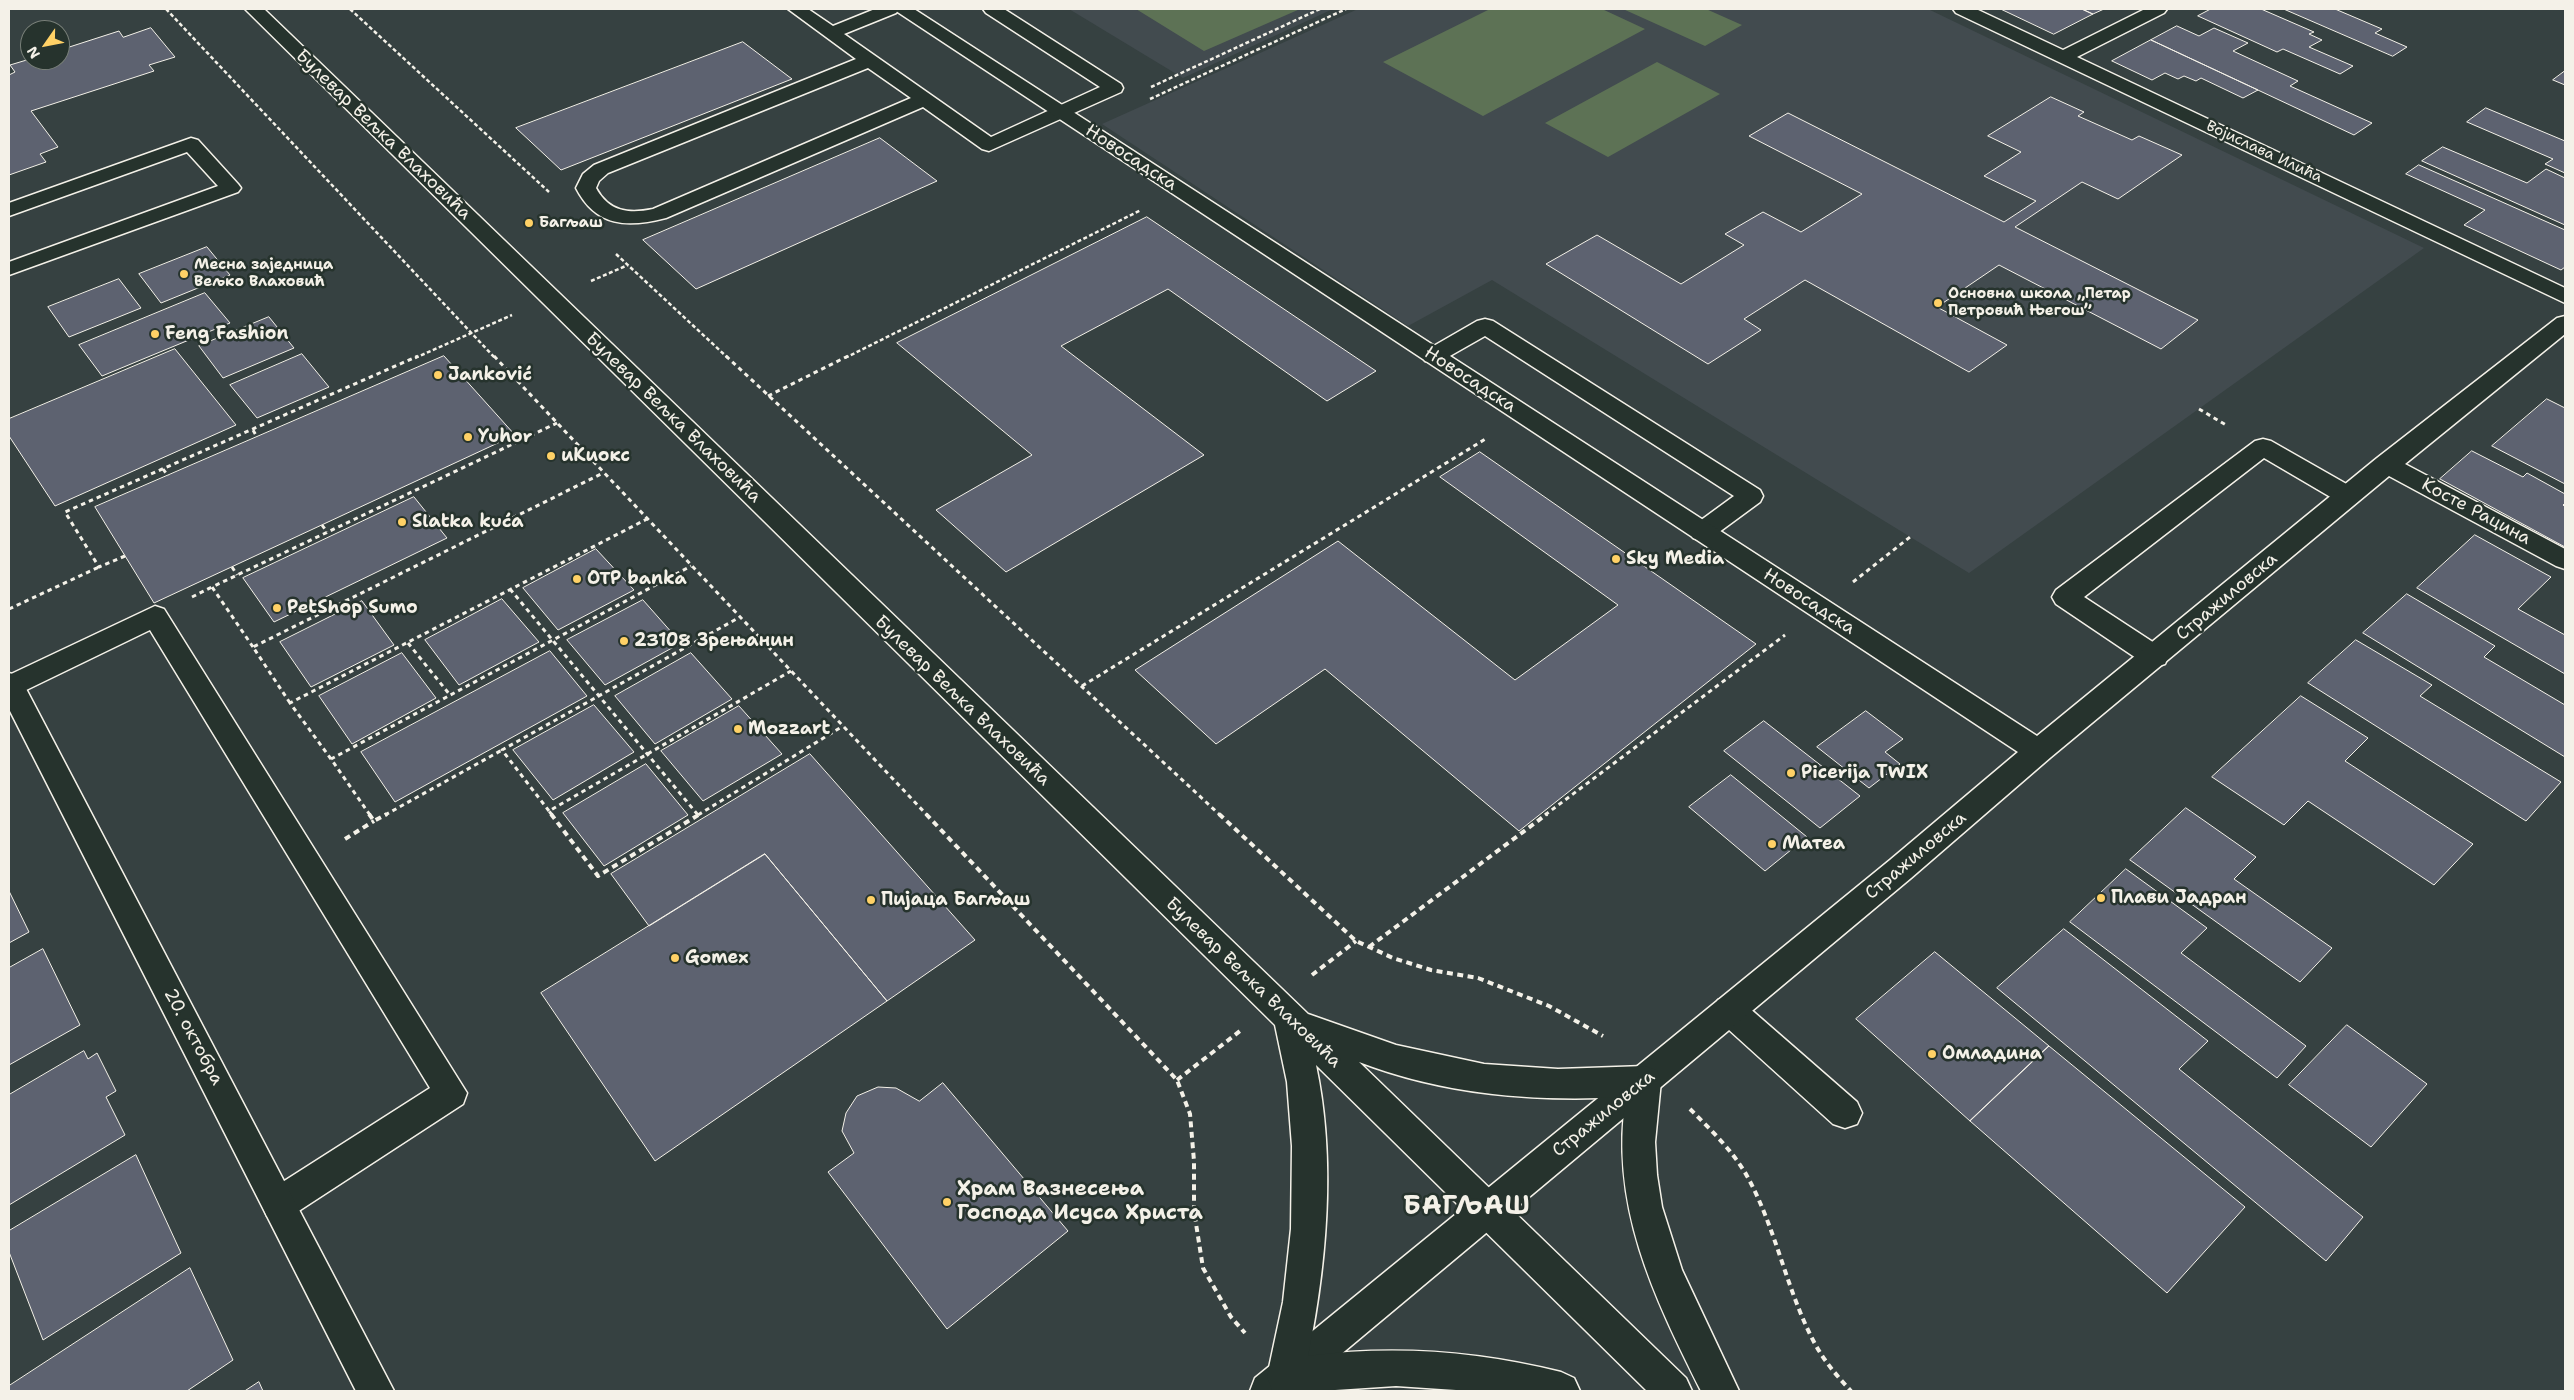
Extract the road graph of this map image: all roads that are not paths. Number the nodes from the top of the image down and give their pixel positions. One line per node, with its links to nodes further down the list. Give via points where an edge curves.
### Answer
1 (254, 9): 26 (street, Булевар Вељка Влаховића)
2 (797, 9): 8 (street)
3 (890, 9): 8 (street)
4 (902, 9): 12 (street, Новосадска)
5 (992, 9): 12 (street, via 1114,88)
6 (1962, 9): 9 (street, Војислава Илића)
7 (2158, 9): 9 (street)
8 (831, 33): 10 (street)
9 (2063, 57): 15 (street, Војислава Илића)
10 (870, 60): 11 (street); 11 (street, via 601,169 590,178 586,188 591,201 609,214 636,219 659,214)
11 (925, 99): 12 (street, via 989,145)
12 (1060, 112): 17 (street, Новосадска)
13 (9, 210): 14 (street, via 191,144 231,188)
14 (9, 269)
15 (2565, 296)
16 (2565, 322): 18 (street, Стражиловска)
17 (1434, 356): 20 (street, Новосадска); 20 (street, via 1485,326 1751,496)
18 (2386, 464): 19 (street, Стражиловска); 21 (street, Косте Рацина)
19 (2348, 496): 22 (street, Стражиловска); 22 (street, via 2264,447 2064,597)
20 (1702, 532): 24 (street, Новосадска)
21 (2565, 560)
22 (2155, 657): 24 (street, Стражиловска)
23 (10, 684): 29 (street, 20. октобра); 29 (street, via 155,616 451,1093)
24 (2038, 751): 25 (street, Стражиловска, via 1967,814)
25 (1729, 1010): 27 (street, Стражиловска); 28 (street)
26 (1290, 1020): 27 (street, via 1349,1046 1403,1064 1471,1078 1547,1084); 30 (street, Булевар Вељка Влаховића); 31 (street, via 1302,1082 1309,1146 1308,1229 1301,1302)
27 (1650, 1077): 30 (street, Стражиловска); 35 (street, via 1638,1142 1645,1207 1668,1280)
28 (1845, 1113)
29 (279, 1204): 32 (street, 20. октобра)
30 (1485, 1210): 31 (street, Стражиловска); 34 (street, Булевар Вељка Влаховића)
31 (1277, 1384): 33 (street, via 1371,1368 1440,1369 1516,1379)
32 (376, 1391)
33 (1561, 1391)
34 (1672, 1391)
35 (1720, 1391)

